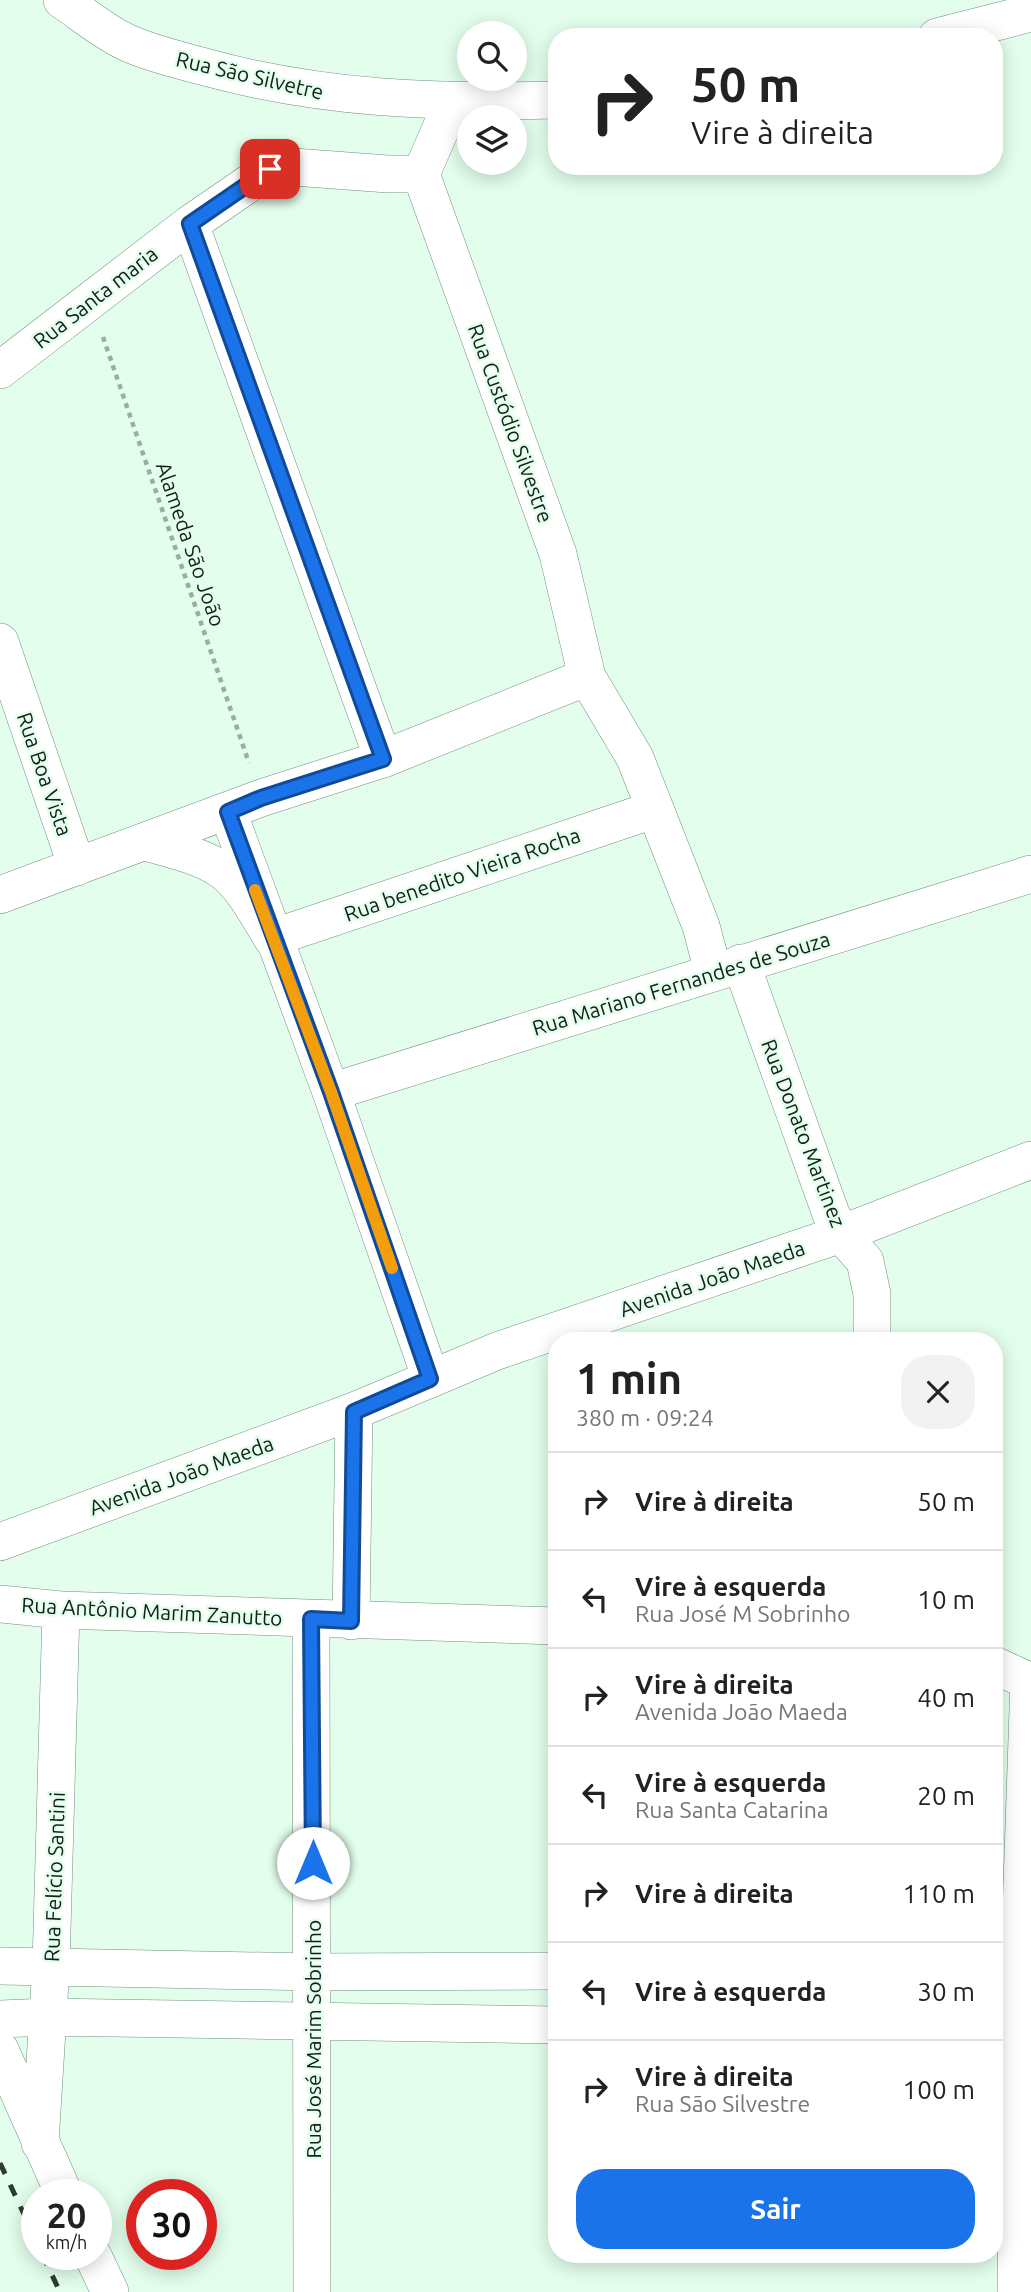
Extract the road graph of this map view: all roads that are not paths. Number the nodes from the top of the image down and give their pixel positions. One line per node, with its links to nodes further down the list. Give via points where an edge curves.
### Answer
1 (62, 0): 5 (street, Rua São Silvetre, via 128,43 247,79 319,93)
2 (1031, 13): 3 (street)
3 (972, 28)
4 (548, 100): 5 (street, Rua São Silvetre)
5 (452, 103): 6 (street)
6 (421, 174): 7 (street, Rua Santa maria, via 280,166 260,174); 10 (street, Rua Custódio Silvestre, via 558,554)
7 (190, 224): 8 (street, Rua Santa maria); 11 (street)
8 (0, 370)
9 (0, 642): 15 (street, Rua Boa Vista)
10 (587, 677): 11 (street); 12 (street, Rua Donato Martinez, via 635,758)
11 (383, 759): 13 (street)
12 (653, 810): 18 (street, Rua benedito Vieira Rocha); 19 (street, Rua Donato Martinez, via 701,926)
13 (228, 812): 14 (street); 18 (street)
14 (145, 842): 15 (street); 18 (street, via 205,858 227,872 243,887)
15 (77, 867): 17 (street)
16 (1031, 874): 19 (street, Rua Mariano Fernandes de Souza)
17 (0, 895)
18 (272, 938): 20 (street)
19 (727, 967): 20 (street, Rua Mariano Fernandes de Souza); 22 (street, Rua Donato Martinez)
20 (331, 1092): 26 (street)
21 (1031, 1160): 22 (street, Avenida João Maeda)
22 (841, 1234): 23 (street, Avenida João Maeda); 24 (street, Rua Donato Martinez, via 865,1261 872,1294)
23 (554, 1332)
24 (872, 1332)
25 (548, 1334): 26 (street, Avenida João Maeda)
26 (430, 1379): 27 (street, Avenida João Maeda)
27 (354, 1412): 28 (street, Avenida João Maeda); 32 (street)
28 (0, 1542)
29 (0, 1604): 30 (street, Rua Antônio Marim Zanutto)
30 (61, 1610): 31 (street, Rua Antônio Marim Zanutto); 37 (street, Rua Felício Santini)
31 (311, 1619): 32 (street, Rua Antônio Marim Zanutto); 40 (street, Rua José Marim Sobrinho)
32 (351, 1621): 33 (street, Rua Antônio Marim Zanutto)
33 (548, 1626)
34 (1003, 1669): 35 (street)
35 (1030, 1682): 38 (street)
36 (0, 1966): 37 (street)
37 (51, 1966): 40 (street); 41 (street, Rua Felício Santini)
38 (1014, 1969): 45 (street)
39 (548, 1971): 40 (street)
40 (313, 1972): 43 (street, Rua José Marim Sobrinho)
41 (48, 2017): 42 (street); 43 (street); 47 (street, Rua Felício Santini)
42 (0, 2019)
43 (312, 2021): 44 (street); 51 (street, Rua José Marim Sobrinho)
44 (548, 2025)
45 (1014, 2033): 52 (street)
46 (0, 2050): 47 (street)
47 (40, 2143): 48 (street)
48 (57, 2179)
49 (100, 2270): 50 (street)
50 (110, 2292)
51 (313, 2292)
52 (1016, 2292)

